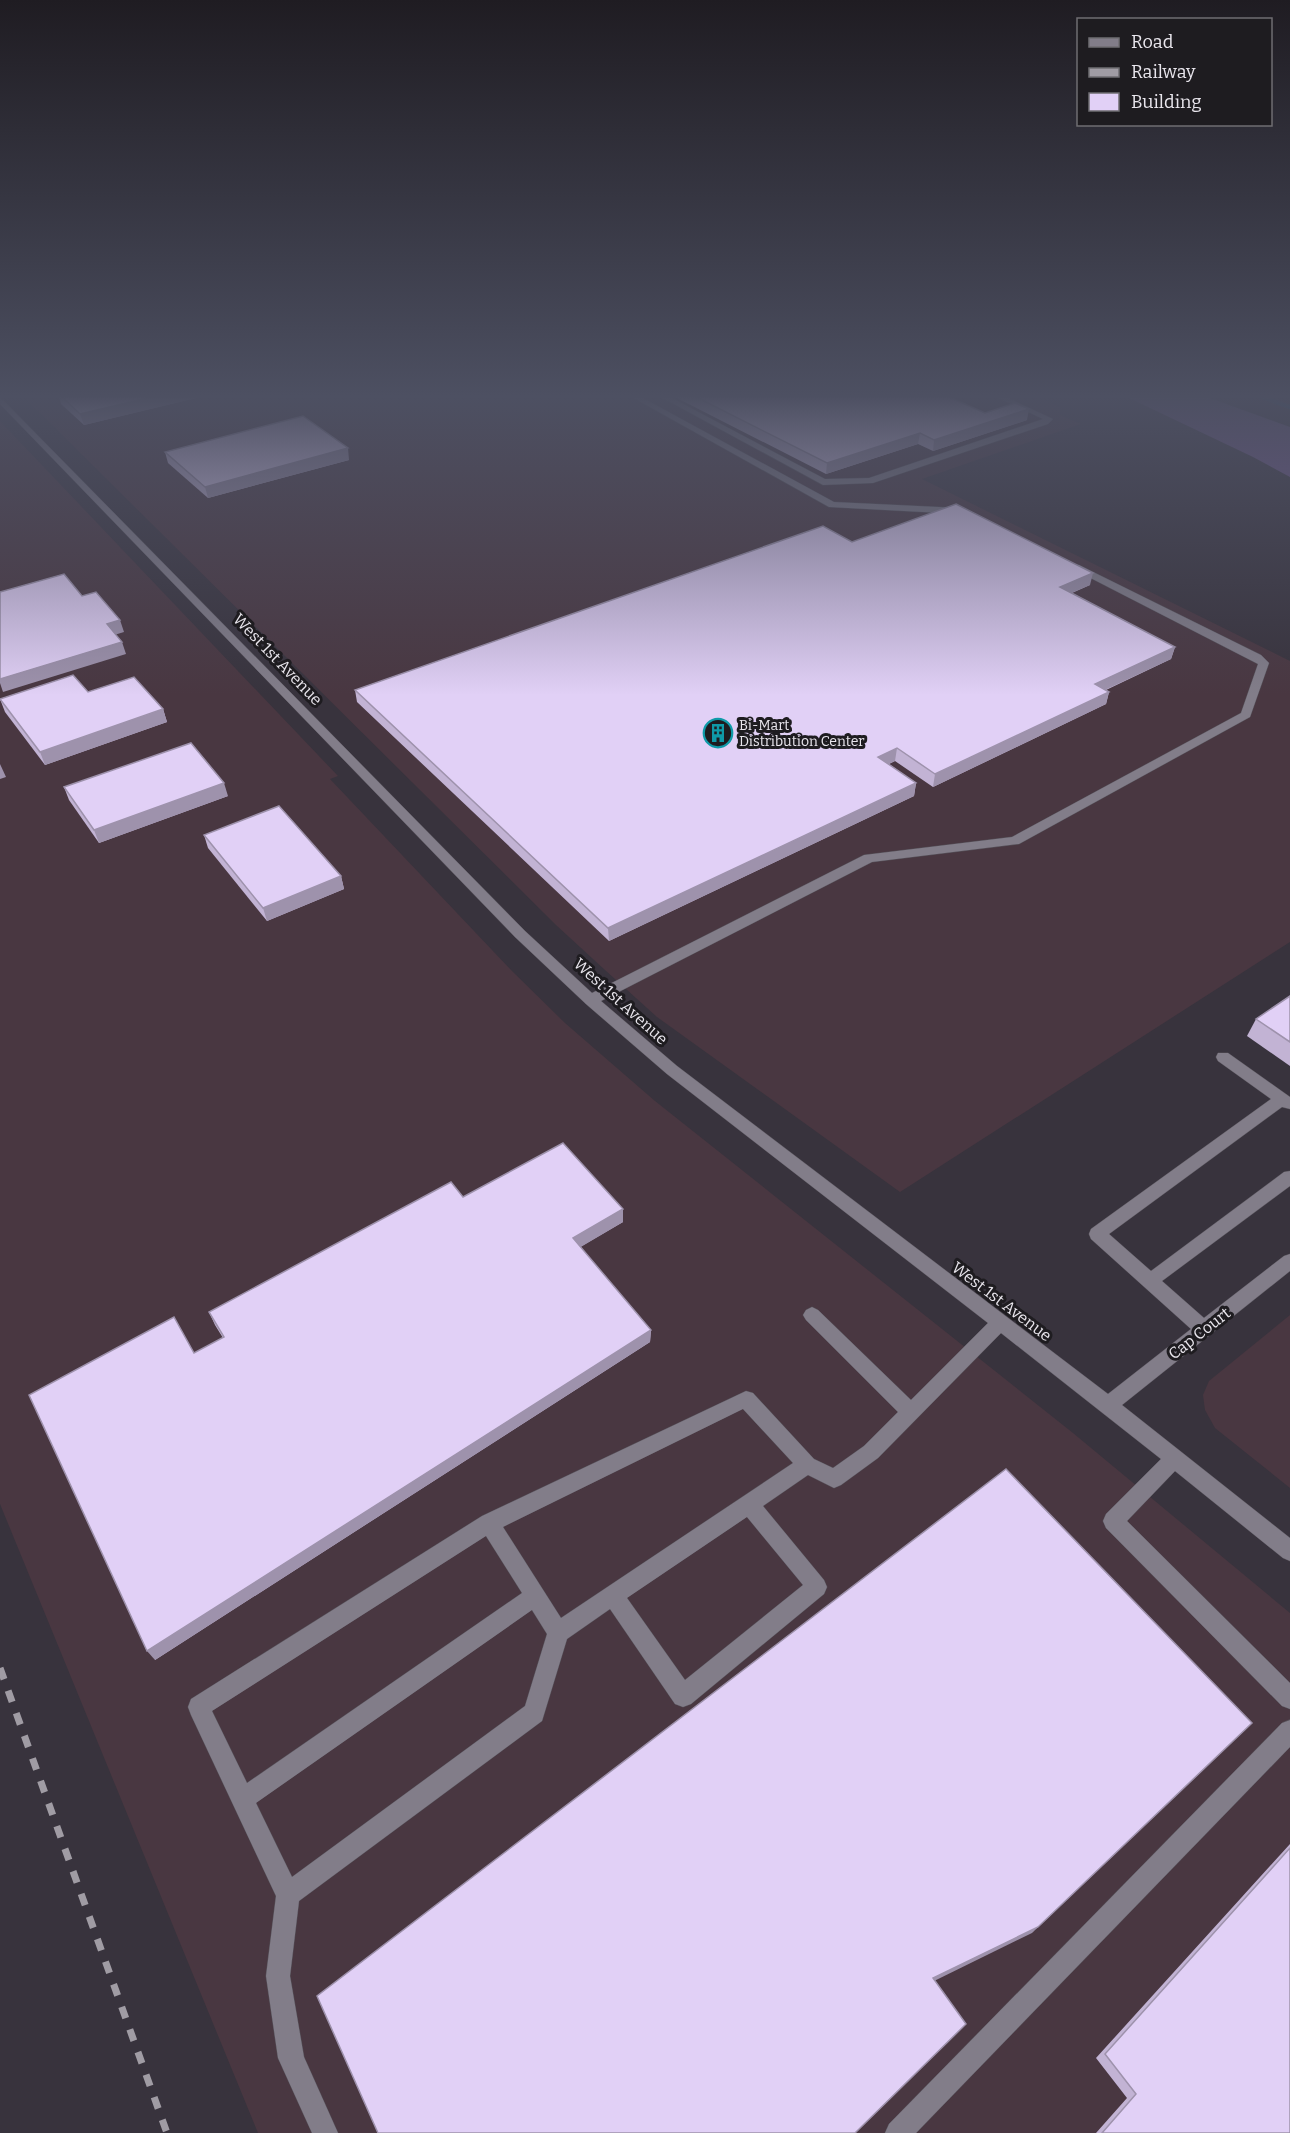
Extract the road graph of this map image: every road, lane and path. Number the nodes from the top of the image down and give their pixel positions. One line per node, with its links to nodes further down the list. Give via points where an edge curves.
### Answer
1 (91, 497): 5 (street, West 1st Avenue, via 520,934)
2 (817, 497): 3 (street, via 832,505)
3 (968, 513)
4 (1065, 561): 5 (street, via 1257,657 1264,663 1246,715 1015,841 869,858)
5 (591, 1000): 12 (street, West 1st Avenue, via 672,1070)
6 (1223, 1057): 7 (street)
7 (1286, 1102): 10 (street, via 1096,1234)
8 (1290, 1177): 10 (street)
9 (1290, 1261): 13 (street, Cap Court)
10 (1150, 1281): 13 (street)
11 (812, 1315): 15 (street)
12 (1000, 1322): 14 (street, West 1st Avenue); 15 (street)
13 (1204, 1329): 14 (street, Cap Court)
14 (1108, 1405): 16 (street, West 1st Avenue)
15 (911, 1412): 17 (street, via 871,1452 834,1479)
16 (1175, 1458): 20 (street, West 1st Avenue); 24 (street, via 1113,1521)
17 (807, 1465): 18 (street); 19 (street, via 746,1399)
18 (749, 1504): 21 (street); 21 (street, via 817,1587 683,1696)
19 (489, 1523): 22 (street); 26 (street, via 199,1707)
20 (1290, 1551)
21 (612, 1595): 23 (street)
22 (535, 1596): 23 (street); 26 (street)
23 (558, 1632): 27 (street, via 534,1713)
24 (1290, 1698)
25 (1290, 1731): 29 (street)
26 (243, 1799): 27 (street)
27 (288, 1895): 28 (street, via 278,1976 291,2058)
28 (325, 2133)
29 (898, 2133)

